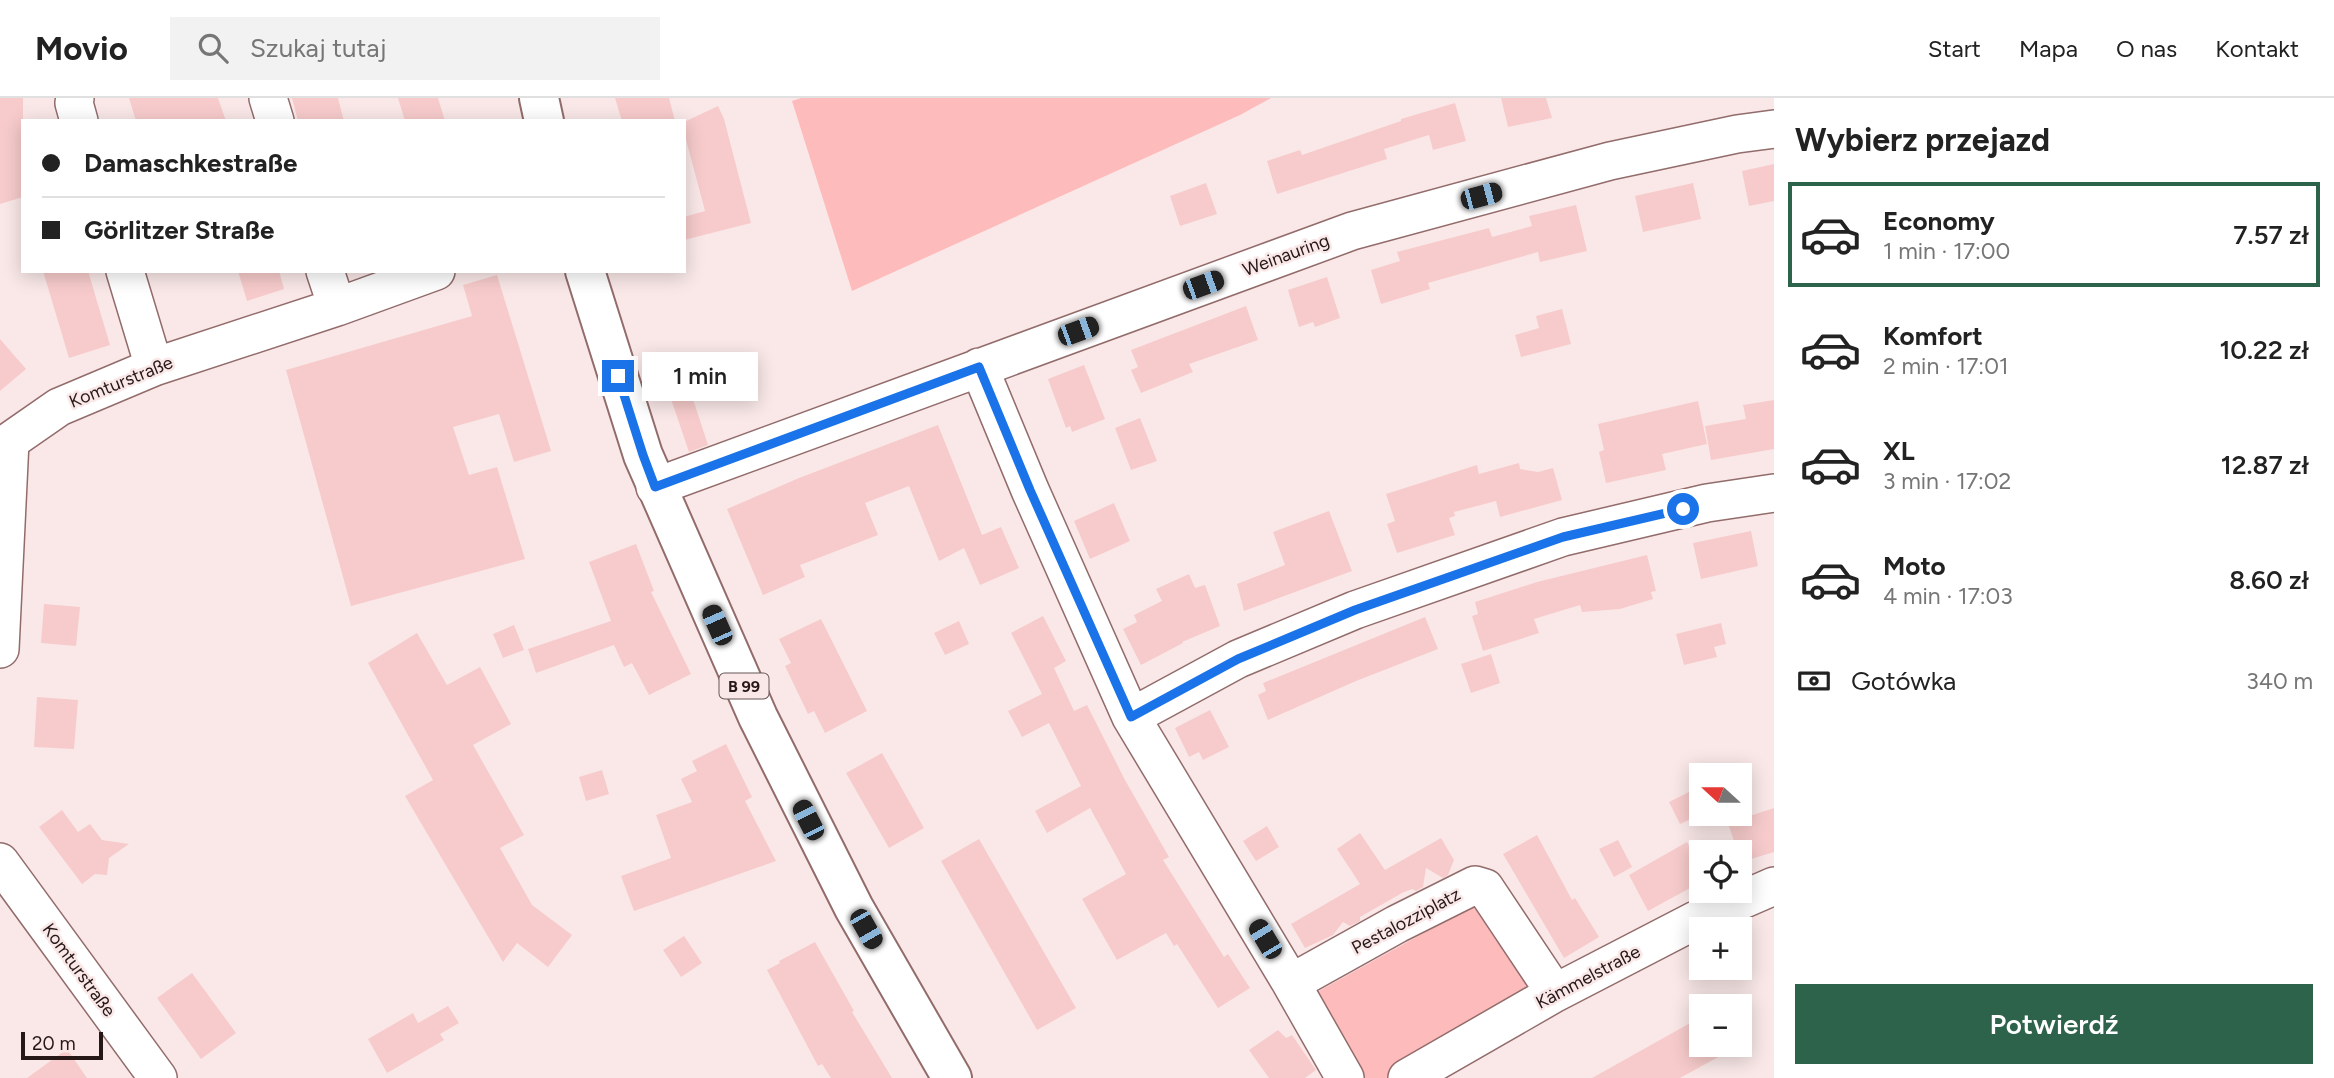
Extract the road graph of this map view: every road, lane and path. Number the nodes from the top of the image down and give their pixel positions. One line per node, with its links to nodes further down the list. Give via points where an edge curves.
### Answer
1 (75, 98): 4 (street)
2 (268, 98): 5 (street)
3 (538, 98): 6 (main road)
4 (78, 119)
5 (274, 119)
6 (543, 119)
7 (1774, 129): 14 (street, Weinauring, via 1610,161 1352,231)
8 (126, 273): 13 (street)
9 (326, 273): 12 (street)
10 (430, 273): 12 (street, Komturstraße)
11 (587, 273): 15 (main road, B 99)
12 (337, 307): 13 (street, Komturstraße)
13 (154, 367): 17 (street, Komturstraße, via 59,407 10,441)
14 (979, 367): 15 (street, Weinauring); 18 (street)
15 (655, 487): 24 (main road, B 99, via 826,856)
16 (1774, 493): 18 (street, via 1707,503 1563,537 1331,620 1238,659)
17 (0, 649)
18 (1131, 717): 21 (street)
19 (0, 862): 23 (street, Komturstraße)
20 (1774, 886): 22 (street, Kämmelstraße, via 1696,920)
21 (1291, 984): 22 (street, Pestalozziplatz, via 1396,924 1475,886 1485,888); 25 (street)
22 (1555, 993): 26 (street, Kämmelstraße)
23 (158, 1078)
24 (953, 1078)
25 (1345, 1078)
26 (1407, 1078)

